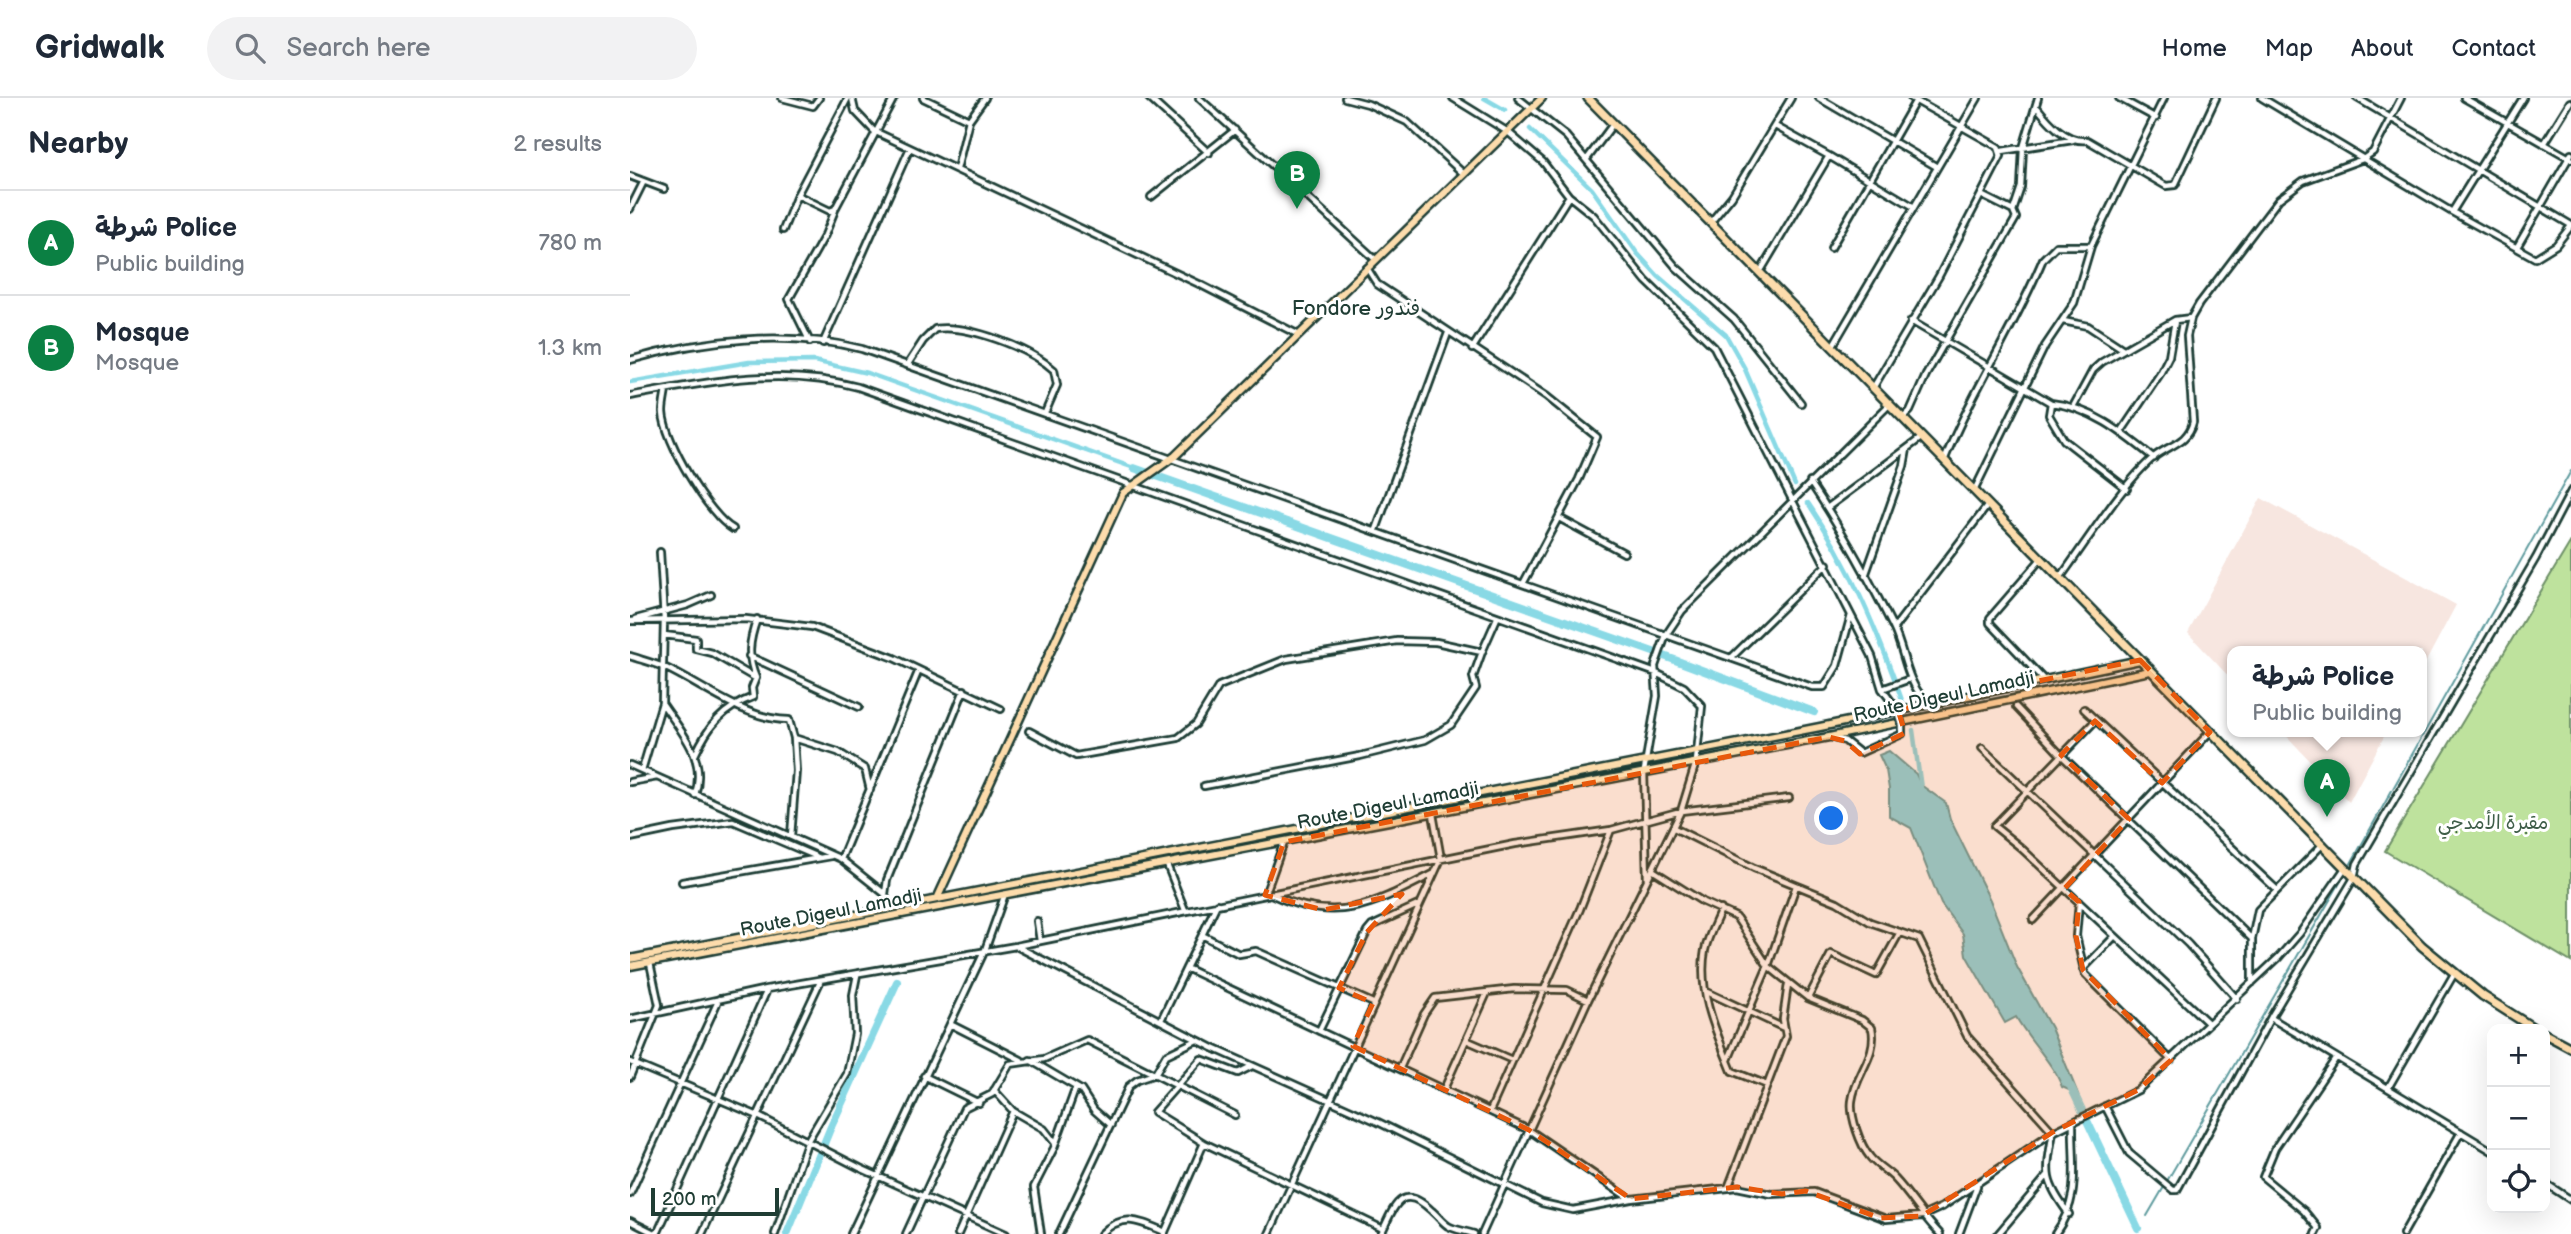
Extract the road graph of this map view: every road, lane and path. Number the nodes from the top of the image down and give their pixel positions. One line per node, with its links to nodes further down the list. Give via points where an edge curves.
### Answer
1 (782, 98): 2 (street, via 813,106)
2 (820, 98)
3 (850, 98): 39 (street); 61 (street)
4 (894, 98): 39 (street)
5 (923, 98): 33 (street)
6 (985, 98): 33 (street)
7 (1149, 98): 47 (street)
8 (1199, 98): 38 (street)
9 (1345, 98): 56 (street, via 1407,122)
10 (1453, 98): 40 (street)
11 (1518, 98): 30 (street)
12 (1542, 98): 30 (main road)
13 (1589, 98): 35 (highway)
14 (1791, 98): 37 (street)
15 (1818, 98): 42 (street)
16 (1978, 98): 36 (street)
17 (2038, 98): 29 (street)
18 (2119, 98): 31 (street)
19 (2164, 98): 31 (street)
20 (2216, 98): 52 (street, via 2175,186 2166,186)
21 (2262, 98): 51 (street)
22 (2357, 98): 32 (street)
23 (2401, 98): 32 (street)
24 (2464, 98): 34 (street)
25 (2523, 98): 34 (street)
26 (2564, 98): 28 (street)
27 (1914, 99): 36 (street); 42 (street)
28 (2570, 102): 43 (street)
29 (2036, 106): 41 (street); 45 (street)
30 (1532, 108): 40 (main road); 50 (street)
31 (2156, 118): 52 (street)
32 (2392, 119): 51 (street, via 2373,152); 55 (street)
33 (969, 120): 54 (street)
34 (2508, 123): 43 (street); 55 (street)
35 (1613, 124): 50 (street); 71 (highway)
36 (1962, 125): 46 (street); 53 (street)
37 (1774, 126): 48 (street); 71 (street)
38 (1234, 130): 47 (street); 77 (street)
39 (874, 131): 44 (street); 68 (street)
40 (1508, 132): 56 (main road); 64 (street, via 1543,162)
41 (2073, 139): 45 (street); 52 (street, via 2087,140)
42 (1890, 140): 53 (street); 58 (street)
43 (2544, 144): 49 (street)
44 (910, 148): 54 (street); 88 (street)
45 (2023, 148): 46 (street); 69 (street, via 2021,187)
46 (2002, 151): 62 (street)
47 (1209, 153): 63 (street)
48 (1829, 156): 58 (street); 79 (street)
49 (2570, 157): 66 (street)
50 (1587, 159): 100 (street, via 1676,267 1734,319)
51 (2363, 159): 70 (street); 80 (street, via 2303,181 2278,199)
52 (2133, 165): 74 (street)
53 (1937, 167): 65 (street)
54 (957, 169): 85 (street)
55 (2477, 170): 66 (street); 70 (street)
56 (1464, 174): 77 (main road)
57 (630, 176): 59 (street)
58 (1869, 180): 65 (street); 76 (street)
59 (643, 183): 60 (street); 67 (street)
60 (664, 189)
61 (797, 195): 68 (street, via 830,211); 73 (street)
62 (1981, 195): 69 (street); 82 (street)
63 (1151, 197)
64 (1569, 197): 90 (street); 116 (street, via 1594,216 1646,281 1714,347)
65 (1914, 207): 89 (street)
66 (2540, 208): 72 (street); 75 (street)
67 (630, 209)
68 (835, 209): 87 (street, via 789,299)
69 (2013, 211): 86 (street, via 2016,218)
70 (2452, 212): 75 (street)
71 (1710, 223): 79 (highway)
72 (2571, 226): 75 (street, via 2556,245 2535,258)
73 (783, 230)
74 (2091, 246): 83 (street, via 2080,290); 94 (street, via 2051,249)
75 (2516, 247)
76 (1831, 248)
77 (1376, 260): 78 (main road)
78 (1367, 268): 84 (street, via 1377,284); 85 (main road)
79 (1759, 273): 89 (highway)
80 (2191, 318): 81 (street); 108 (street, via 2187,351 2192,429 2184,440)
81 (2175, 320): 91 (street); 105 (street, via 2169,356)
82 (1911, 321): 86 (street); 96 (street)
83 (2063, 321): 91 (street, via 2088,326); 95 (street)
84 (1448, 333): 90 (street); 121 (street)
85 (1299, 335): 109 (main road)
86 (1947, 341): 94 (street); 104 (street)
87 (810, 342): 88 (street); 92 (street, via 699,344)
88 (823, 343): 93 (street)
89 (1832, 347): 96 (highway)
90 (1472, 349): 119 (street, via 1546,396 1597,437)
91 (2123, 349): 102 (street, via 2093,370)
92 (630, 360)
93 (908, 364): 103 (street); 103 (street, via 935,329 993,338 1054,370 1056,385)
94 (1990, 366): 95 (street); 110 (street, via 1969,401)
95 (2026, 387): 99 (street); 114 (street)
96 (1872, 388): 101 (highway)
97 (666, 390): 98 (street); 112 (street, via 771,375 840,382); 120 (street, via 663,414 679,457 717,519)
98 (630, 396)
99 (2051, 403): 102 (street); 113 (street, via 2049,415 2064,440)
100 (1801, 404)
101 (1889, 405): 104 (highway); 111 (street)
102 (2074, 405): 105 (street)
103 (1045, 413): 109 (street)
104 (1903, 418): 106 (highway)
105 (2121, 432): 108 (street)
106 (1921, 438): 107 (street); 110 (highway)
107 (1907, 449): 118 (street); 126 (street)
108 (2154, 458): 113 (street)
109 (1169, 460): 112 (main road); 121 (street)
110 (1944, 462): 114 (highway)
111 (1810, 482): 116 (street); 118 (street)
112 (1133, 486): 132 (street); 211 (main road, via 1117,505)
113 (2127, 489): 127 (street)
114 (1974, 491): 117 (highway)
115 (2571, 491): 201 (street, via 2357,864)
116 (1792, 499): 125 (street); 138 (street, via 1682,611)
117 (1987, 505): 124 (highway); 136 (street)
118 (1827, 508): 126 (street)
119 (1559, 518): 123 (street); 128 (street)
120 (733, 529)
121 (1376, 530): 128 (street)
122 (660, 552): 130 (street)
123 (1624, 553)
124 (2041, 559): 127 (highway); 150 (street, via 1990,623)
125 (1827, 564): 131 (street); 142 (street)
126 (1865, 576): 136 (street)
127 (2060, 579): 143 (highway)
128 (1524, 582): 138 (street)
129 (711, 595): 130 (street)
130 (663, 611): 134 (street); 135 (street)
131 (1852, 615): 142 (street, via 1837,666 1824,687 1812,687); 151 (street)
132 (1497, 618): 139 (street); 147 (street)
133 (757, 619): 134 (street); 141 (street); 145 (street, via 812,627)
134 (664, 620): 135 (street); 137 (street)
135 (630, 621)
136 (1894, 628): 149 (street)
137 (664, 635): 144 (street); 148 (street, via 696,639 696,649)
138 (1666, 635): 142 (street); 147 (street)
139 (1482, 652): 161 (street, via 1436,642 1397,641 1286,659 1219,686 1196,724 1178,738 1088,754 1076,755); 177 (street, via 1473,677 1476,688 1451,725 1436,736 1360,756)
140 (630, 656): 144 (street)
141 (749, 656): 148 (street); 156 (street)
142 (1731, 658)
143 (2140, 660): 146 (highway); 150 (main road, Route Digeul Lamadji)
144 (664, 668): 154 (street); 155 (street)
145 (919, 670): 152 (street); 178 (street)
146 (2150, 671): 162 (highway); 163 (main road, Route Digeul Lamadji)
147 (1656, 673): 166 (street, via 1684,687 1702,706); 169 (street, via 1657,696)
148 (756, 678): 155 (street, via 753,697)
149 (1910, 680): 151 (street); 153 (street)
150 (2044, 680): 166 (main road, Route Digeul Lamadji)
151 (1882, 689): 163 (street, bridge, via 1897,709 1902,734 1860,753)
152 (964, 690): 158 (street); 207 (street)
153 (1925, 700)
154 (662, 703): 167 (street); 172 (street)
155 (736, 704): 164 (street, via 774,720 789,720); 167 (street, via 705,732)
156 (859, 706)
157 (2016, 707): 168 (street)
158 (1001, 709)
159 (2084, 709): 160 (street)
160 (2095, 721): 168 (street); 176 (street)
161 (1029, 731)
162 (2210, 732): 176 (street); 191 (highway)
163 (1829, 737): 170 (main road, Route Digeul Lamadji)
164 (794, 738): 178 (street, via 838,752 864,769); 188 (street)
165 (1982, 748): 179 (street)
166 (1698, 751): 169 (main road, Route Digeul Lamadji); 170 (street)
167 (695, 755): 180 (street, via 701,777)
168 (2061, 755): 179 (street); 184 (street)
169 (1646, 761): 173 (street); 211 (main road, Route Digeul Lamadji)
170 (1696, 762): 173 (main road, Route Digeul Lamadji); 182 (street)
171 (630, 765): 172 (street)
172 (642, 771): 174 (street)
173 (1644, 771): 183 (main road, Route Digeul Lamadji); 185 (street)
174 (658, 777): 175 (street); 180 (street)
175 (630, 782)
176 (2162, 783): 184 (street); 206 (street)
177 (1204, 786)
178 (870, 790): 195 (street)
179 (2027, 790): 192 (street); 205 (street, via 1994,826)
180 (694, 796): 188 (street)
181 (1789, 798): 182 (street)
182 (1681, 811): 185 (street); 186 (street)
183 (1433, 814): 190 (main road, Route Digeul Lamadji); 196 (street)
184 (2129, 819): 192 (street); 225 (street)
185 (1645, 822): 187 (street); 203 (street)
186 (1674, 828): 199 (street); 204 (street)
187 (1611, 830): 196 (street); 242 (street)
188 (791, 836): 193 (street)
189 (630, 838): 194 (street, via 733,821)
190 (1284, 842): 197 (main road, Route Digeul Lamadji); 210 (street)
191 (2323, 844): 198 (highway); 206 (street)
192 (2097, 855): 205 (street); 247 (street)
193 (832, 856): 194 (street); 195 (street)
194 (820, 858): 202 (street)
195 (841, 859): 207 (street)
196 (1441, 859): 200 (street); 209 (street)
197 (1167, 865): 208 (main road, Route Digeul Lamadji); 218 (street)
198 (2345, 868): 201 (highway); 239 (street, via 2300,933)
199 (1654, 870): 203 (street); 216 (street)
200 (1433, 874): 209 (street, via 1396,895 1338,909 1299,906); 214 (street)
201 (2354, 878): 236 (highway); 252 (street)
202 (682, 882)
203 (1647, 884): 248 (street)
204 (1796, 886): 222 (street); 232 (street)
205 (2064, 889): 212 (street); 220 (street)
206 (2276, 890): 225 (street, via 2258,910)
207 (885, 894): 215 (street)
208 (1005, 894): 217 (main road, Route Digeul Lamadji); 228 (street)
209 (1272, 894): 210 (street)
210 (1265, 895): 213 (street)
211 (937, 900): 215 (main road, Route Digeul Lamadji); 217 (main road)
212 (2079, 902): 224 (street); 234 (street, via 2076,936)
213 (1218, 903): 218 (street); 223 (street)
214 (1421, 904): 240 (street, via 1373,926); 249 (street)
215 (888, 909): 219 (street); 229 (main road, Route Digeul Lamadji)
216 (1721, 909): 232 (street, via 1736,917); 243 (street, via 1705,950)
217 (933, 910): 219 (main road, Route Digeul Lamadji)
218 (1185, 910): 226 (street)
219 (890, 918): 230 (main road, Route Digeul Lamadji)
220 (2033, 920)
221 (1037, 921): 226 (street)
222 (1900, 932): 245 (street, via 1876,975 1831,954); 295 (street, via 1922,943 1968,1036)
223 (1202, 935): 233 (street); 240 (street, via 1239,954 1256,951)
224 (2115, 936): 234 (street); 255 (street)
225 (2252, 939): 239 (street)
226 (1040, 941): 227 (street)
227 (1016, 946): 228 (street); 254 (street)
228 (985, 950): 235 (street); 256 (street)
229 (630, 959)
230 (650, 963): 231 (main road, Route Digeul Lamadji); 251 (street, via 659,996)
231 (630, 966)
232 (1768, 966): 238 (street); 250 (street)
233 (1186, 968): 254 (street); 259 (street)
234 (2083, 970): 270 (street)
235 (857, 974): 237 (street); 297 (street, via 855,1034 847,1074)
236 (2454, 974): 257 (highway); 281 (street)
237 (820, 981): 241 (street); 290 (street)
238 (1788, 984): 245 (street); 258 (street)
239 (2252, 984): 247 (street)
240 (1339, 988): 249 (street); 259 (street)
241 (767, 989): 246 (street); 284 (street)
242 (1543, 990): 244 (street); 248 (street, via 1567,990); 268 (street)
243 (1706, 992): 250 (street); 269 (street, via 1713,1029)
244 (1487, 993): 262 (street); 273 (street, via 1448,995 1431,1001)
245 (1808, 998): 314 (street, via 1872,1028 1872,1051 1854,1092 1853,1118 1870,1157 1895,1178)
246 (719, 999): 251 (street); 277 (street)
247 (2237, 999): 255 (street)
248 (1588, 1000): 294 (street)
249 (1373, 1003): 263 (street)
250 (1748, 1012): 258 (street); 269 (street)
251 (656, 1014): 253 (street); 271 (street)
252 (2271, 1017): 265 (street); 287 (street, via 2177,1189 2131,1155)
253 (630, 1019)
254 (1161, 1020): 261 (street)
255 (2208, 1023): 270 (street)
256 (950, 1024): 266 (street); 275 (street)
257 (2527, 1024)
258 (1785, 1028): 278 (street)
259 (1319, 1031): 263 (street)
260 (2550, 1037): 264 (highway)
261 (1198, 1039): 272 (street); 274 (street, via 1166,1055)
262 (1466, 1040): 268 (street); 282 (street)
263 (1353, 1046): 273 (street); 285 (street)
264 (2571, 1048)
265 (2336, 1058): 281 (street); 335 (street, via 2275,1148 2263,1177 2304,1210 2318,1228)
266 (1021, 1060): 267 (street); 283 (street, via 1005,1069)
267 (1029, 1060): 274 (street, via 1044,1059 1087,1040); 280 (street)
268 (1512, 1060): 289 (street)
269 (1728, 1060): 278 (street, via 1732,1071)
270 (2171, 1060): 287 (street, via 2138,1090)
271 (633, 1062): 276 (street); 277 (street)
272 (1252, 1066): 279 (street, via 1238,1073 1201,1059); 285 (street)
273 (1400, 1068): 282 (street)
274 (1155, 1074): 279 (street); 293 (street, via 1129,1086)
275 (924, 1076): 286 (street); 301 (street)
276 (630, 1077)
277 (681, 1082): 284 (street); 308 (street)
278 (1767, 1085): 307 (street)
279 (1179, 1086): 291 (street); 299 (street, via 1154,1112)
280 (1076, 1087): 293 (street); 298 (street)
281 (2388, 1088): 296 (street)
282 (1444, 1089): 289 (street)
283 (994, 1090): 286 (street); 288 (street)
284 (718, 1098): 290 (street); 318 (street)
285 (1329, 1099): 303 (street); 304 (street)
286 (979, 1103): 309 (street, via 964,1108)
287 (2105, 1107): 292 (street)
288 (1013, 1111): 298 (street, via 1044,1129); 313 (street)
289 (1490, 1111): 294 (street)
290 (756, 1115): 297 (street); 319 (street)
291 (1235, 1115)
292 (2073, 1122): 295 (street); 312 (street, via 2074,1196)
293 (1111, 1125): 326 (street)
294 (1529, 1130): 303 (street); 310 (street)
295 (2053, 1132): 302 (street); 305 (street)
296 (2461, 1132): 300 (street); 336 (street)
297 (808, 1140): 301 (street); 320 (street)
298 (1055, 1143): 325 (street, via 1034,1187)
299 (1205, 1143): 304 (street); 317 (street)
300 (2490, 1150)
301 (878, 1175): 309 (street); 321 (street)
302 (2048, 1175): 312 (street, via 2052,1192); 333 (street)
303 (1505, 1184): 310 (street, via 1542,1203 1573,1210); 330 (street)
304 (1291, 1185): 316 (street); 328 (street)
305 (1977, 1186): 314 (street); 332 (street)
306 (2550, 1186): 311 (street)
307 (1727, 1189): 310 (street); 314 (street, via 1793,1195 1806,1191 1880,1218)
308 (630, 1194)
309 (923, 1196): 313 (street); 322 (street)
310 (1631, 1199)
311 (2571, 1200)
312 (2069, 1214): 334 (street)
313 (967, 1215): 323 (street); 324 (street)
314 (1922, 1216): 331 (street)
315 (630, 1221): 318 (street)
316 (1382, 1231): 329 (street, via 1395,1205 1412,1196 1447,1226)
317 (1164, 1233): 327 (street, via 1132,1218 1118,1220)
318 (656, 1234)
319 (702, 1234)
320 (775, 1234)
321 (851, 1234)
322 (906, 1234)
323 (958, 1234)
324 (1006, 1234)
325 (1041, 1234)
326 (1059, 1234)
327 (1101, 1234)
328 (1269, 1234)
329 (1474, 1234)
330 (1482, 1234)
331 (1940, 1234)
332 (1959, 1234)
333 (1998, 1234)
334 (2055, 1234)
335 (2315, 1234)
336 (2403, 1234)

